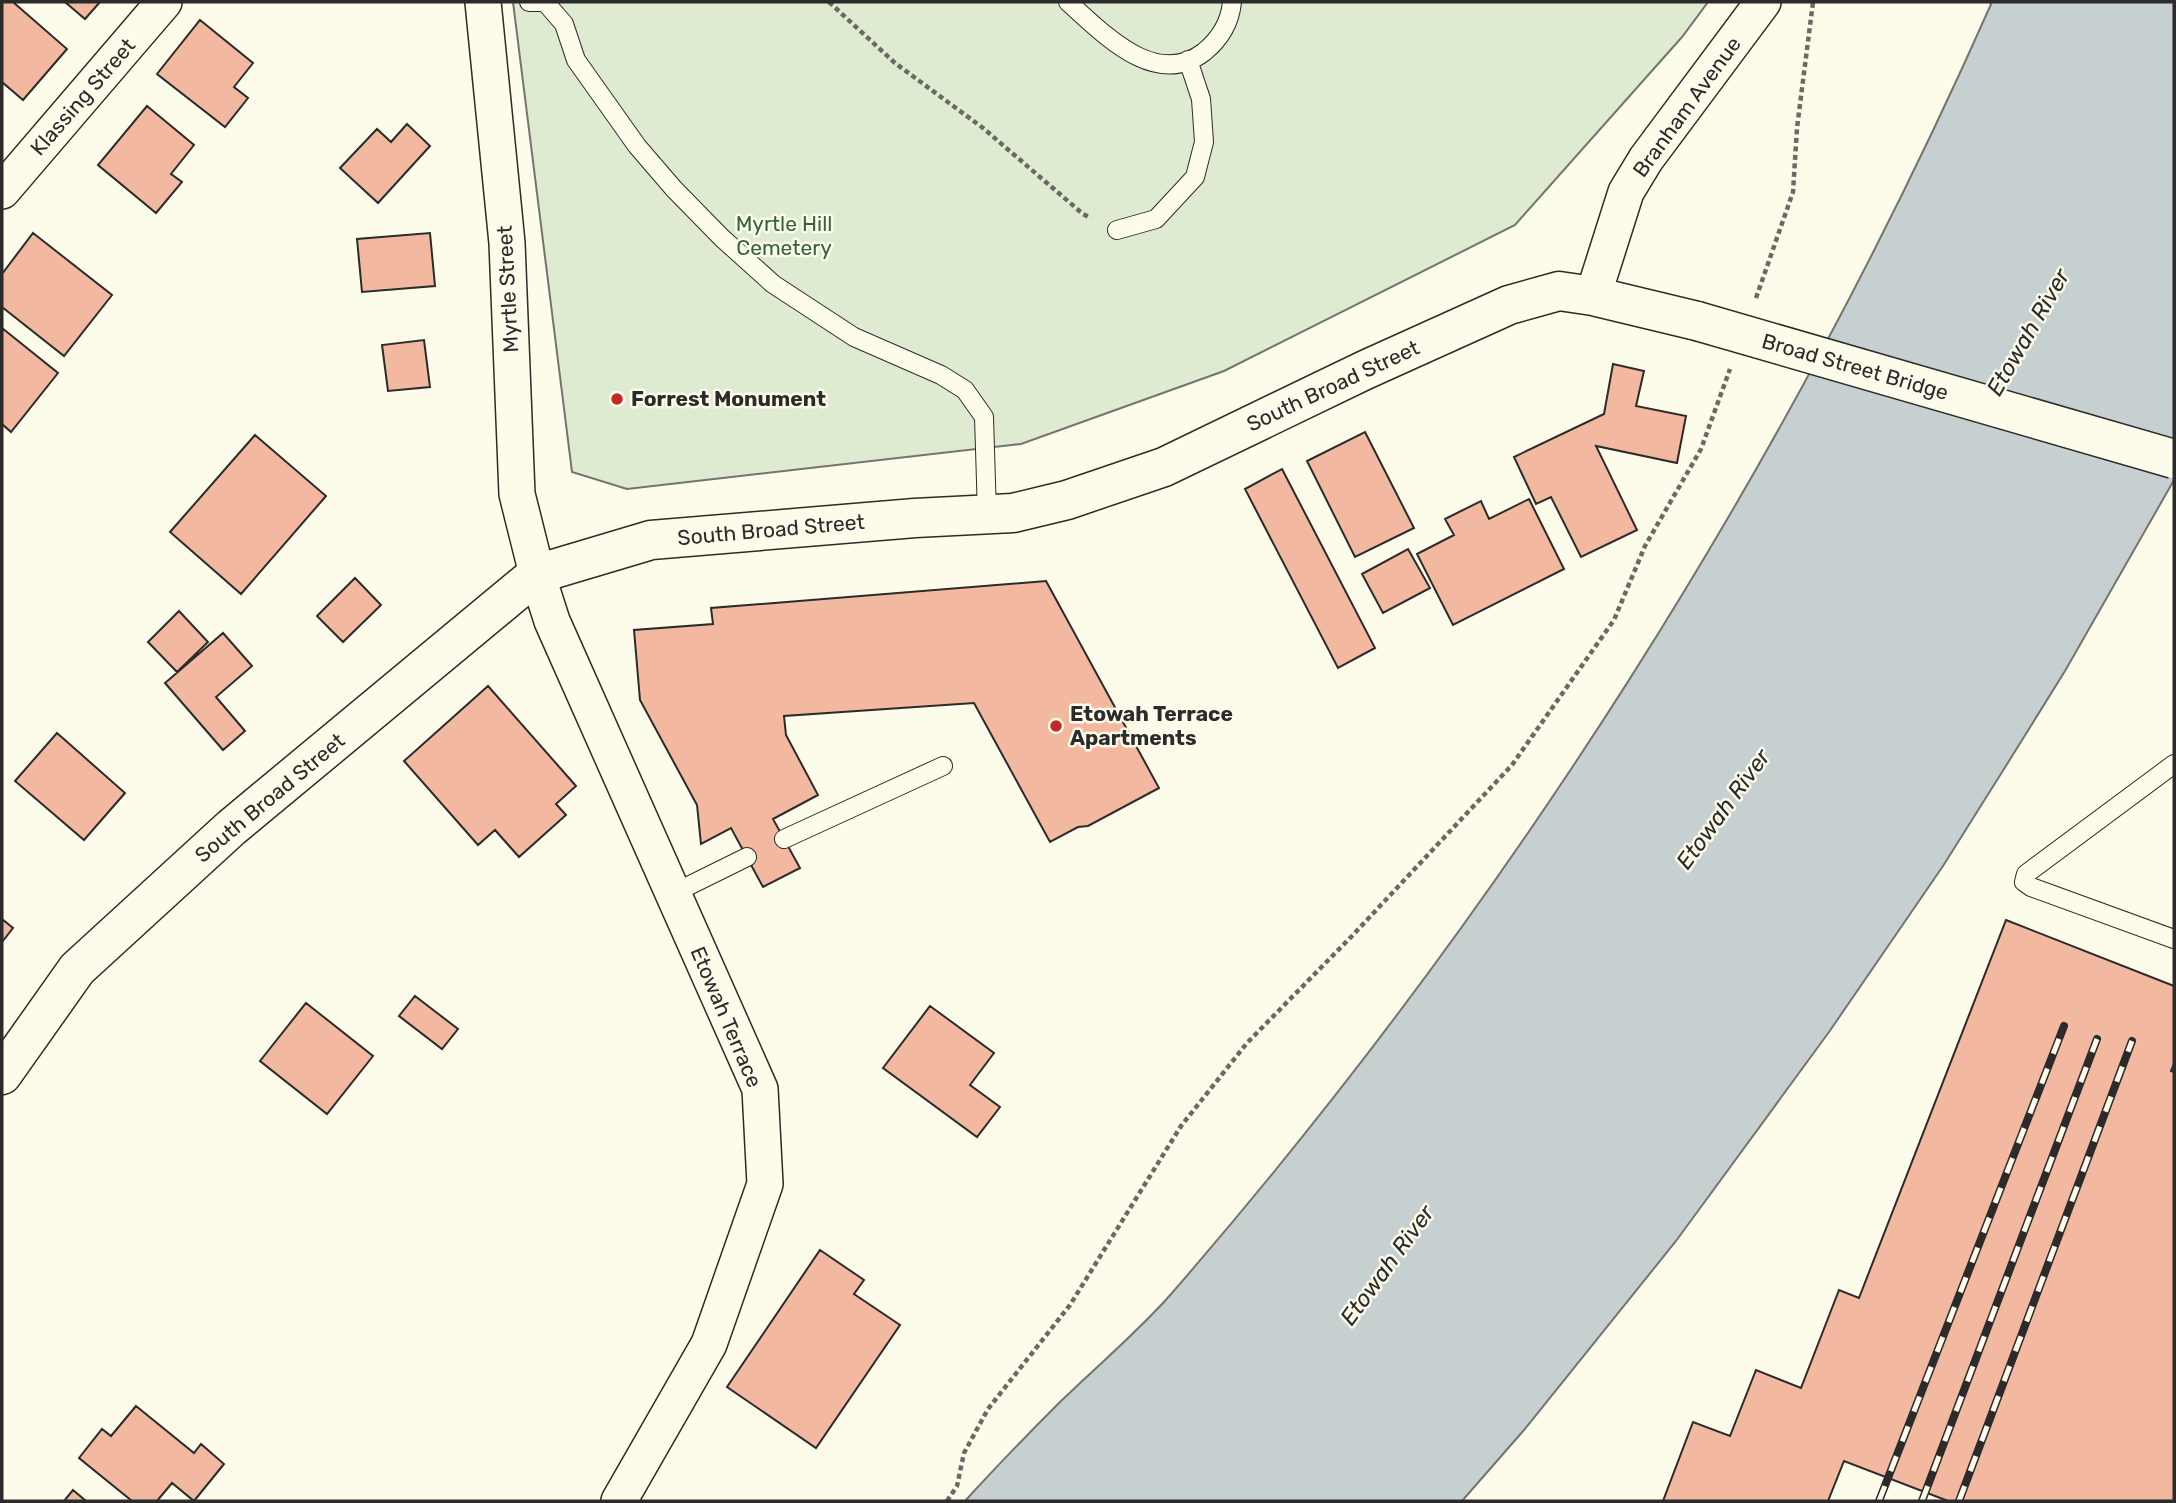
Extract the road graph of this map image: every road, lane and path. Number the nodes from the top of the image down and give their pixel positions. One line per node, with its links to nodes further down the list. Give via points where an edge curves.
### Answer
1 (164, 2): 10 (street, Klassing Street)
2 (483, 2): 18 (street, Myrtle Street, via 507,243 517,494)
3 (529, 2): 17 (lane, via 545,2 564,24 576,60 637,146 722,238 773,284 854,337 965,390 984,417)
4 (829, 2): 11 (path, via 895,63 984,128 1083,214)
5 (1068, 2): 9 (lane, via 1130,53 1150,62)
6 (1232, 2): 9 (lane, via 1230,18 1215,44)
7 (1763, 2): 12 (street, Branham Avenue, via 1626,192)
8 (1813, 2): 13 (path, via 1793,192)
9 (1188, 60): 11 (lane, via 1201,99 1203,142 1195,177 1156,219)
10 (2, 191)
11 (1117, 230)
12 (1593, 296): 14 (main road, South Broad Street); 17 (main road, South Broad Street, via 1559,291 1509,304 1164,467 1067,500)
13 (1755, 298)
14 (1697, 321): 16 (main road, Broad Street Bridge, bridge)
15 (1733, 361): 27 (path, via 1701,449 1645,546 1614,620 1512,765 1247,1043 1181,1126 1070,1305 988,1409 964,1453 957,1486)
16 (2174, 459)
17 (987, 514): 18 (main road, South Broad Street, via 651,540)
18 (537, 574): 23 (street, Etowah Terrace, via 552,621); 25 (main road, South Broad Street, via 231,828 77,970)
19 (2174, 764): 24 (lane, via 2026,874 2024,882)
20 (943, 766): 21 (lane)
21 (784, 839)
22 (747, 857): 23 (lane)
23 (672, 894): 26 (street, Etowah Terrace, via 760,1089 765,1184 709,1344)
24 (2174, 939)
25 (2, 1074)
26 (619, 1501)
27 (947, 1501)

